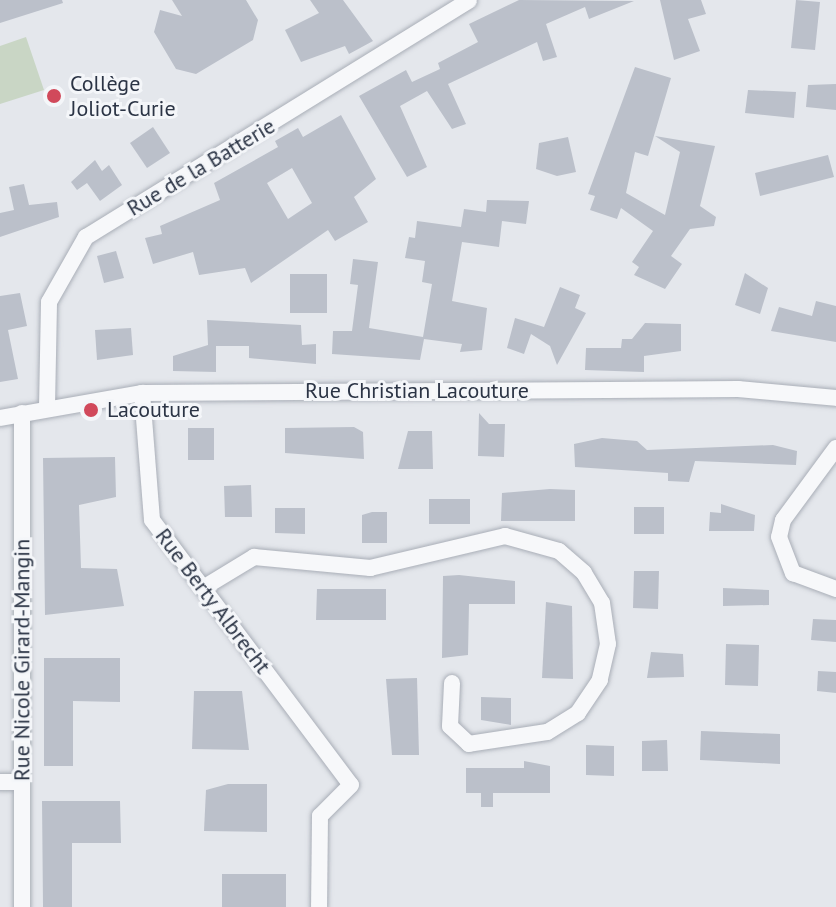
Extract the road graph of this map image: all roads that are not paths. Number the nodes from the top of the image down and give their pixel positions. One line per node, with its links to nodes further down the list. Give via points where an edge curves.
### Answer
1 (469, 0): 4 (street, Rue de la Batterie, via 86,237 49,302)
2 (142, 393): 3 (street, Rue Christian Lacouture, via 738,389); 4 (street, Rue Christian Lacouture); 8 (street, Rue Berty Albrecht, via 147,504 163,538)
3 (836, 398)
4 (47, 407): 5 (street, Rue Christian Lacouture)
5 (22, 413): 6 (street, Rue Christian Lacouture); 12 (street, Rue Nicole Girard-Mangin)
6 (0, 418)
7 (836, 448): 9 (street, via 783,520 779,537 793,573)
8 (203, 588): 10 (street, via 254,557 370,568 505,536 559,551 584,573 602,603 608,644 600,680 578,713 547,732 469,744 450,726); 14 (street, Rue Berty Albrecht, via 351,785 320,816)
9 (836, 589)
10 (452, 683)
11 (0, 782): 12 (street)
12 (22, 782): 13 (street, Rue Nicole Girard-Mangin)
13 (22, 907)
14 (319, 907)

